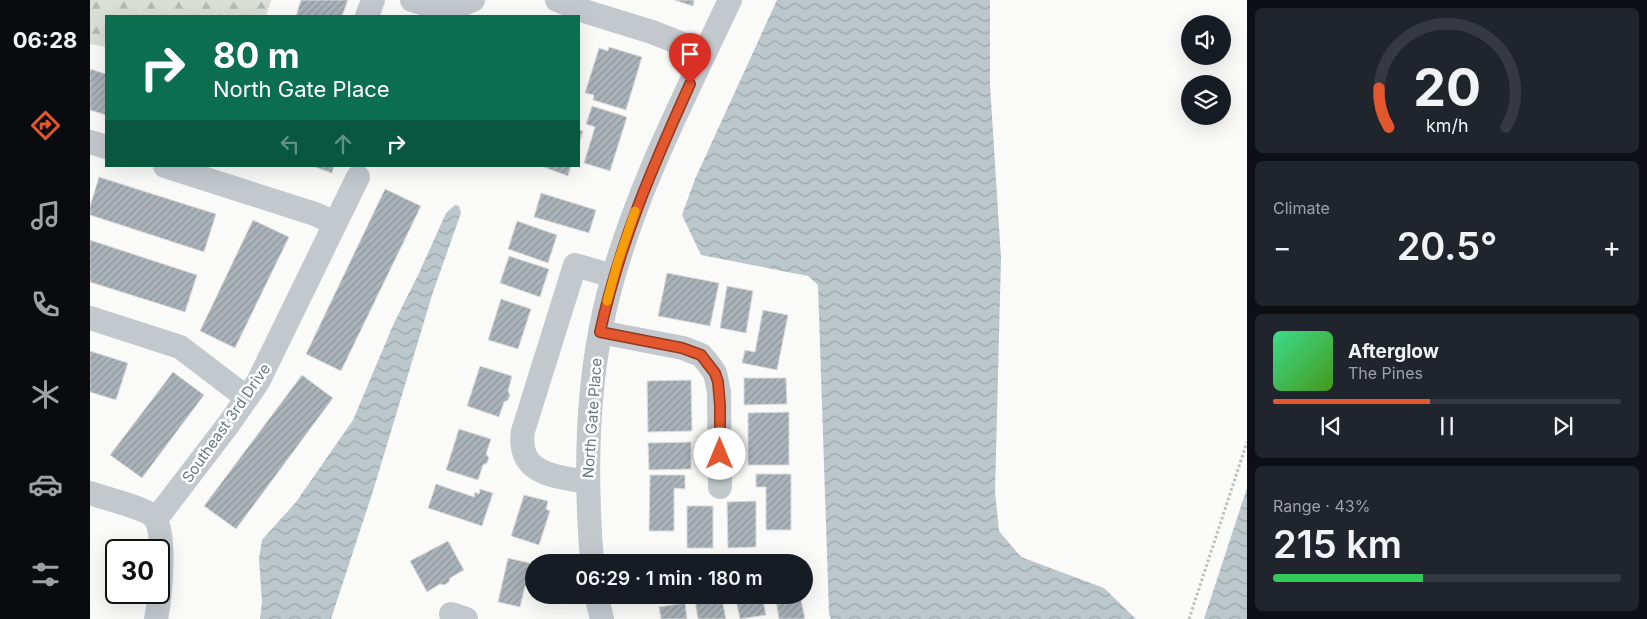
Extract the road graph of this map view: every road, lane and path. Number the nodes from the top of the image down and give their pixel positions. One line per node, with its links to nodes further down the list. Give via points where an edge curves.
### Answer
1 (373, 0): 6 (street)
2 (412, 0): 3 (street, via 447,9); 7 (street)
3 (472, 0)
4 (557, 0): 8 (street)
5 (730, 0): 10 (street, North Gate Place)
6 (367, 15)
7 (407, 15)
8 (576, 15)
9 (582, 20): 10 (street, via 652,32)
10 (705, 53): 16 (street, North Gate Place, via 644,187)
11 (90, 142): 12 (street)
12 (105, 147)
13 (168, 167): 15 (street)
14 (358, 177): 15 (street, Southeast 3rd Drive)
15 (335, 222): 19 (street, Southeast 3rd Drive, via 266,369)
16 (613, 276): 18 (street, North Gate Place); 21 (street, via 575,265 523,430 523,453 532,466)
17 (90, 318): 19 (street, via 180,347)
18 (600, 332): 21 (street, North Gate Place, via 592,376); 22 (street, via 682,348 701,355 708,363 715,373 719,392)
19 (247, 398): 24 (street, Southeast 3rd Drive)
20 (1247, 442): 29 (path)
21 (587, 482): 25 (street, North Gate Place)
22 (720, 487)
23 (90, 494): 24 (street, via 141,510)
24 (156, 519): 27 (street, via 161,539)
25 (592, 554)
26 (598, 604): 28 (street)
27 (156, 619)
28 (602, 619)
29 (1189, 619)

